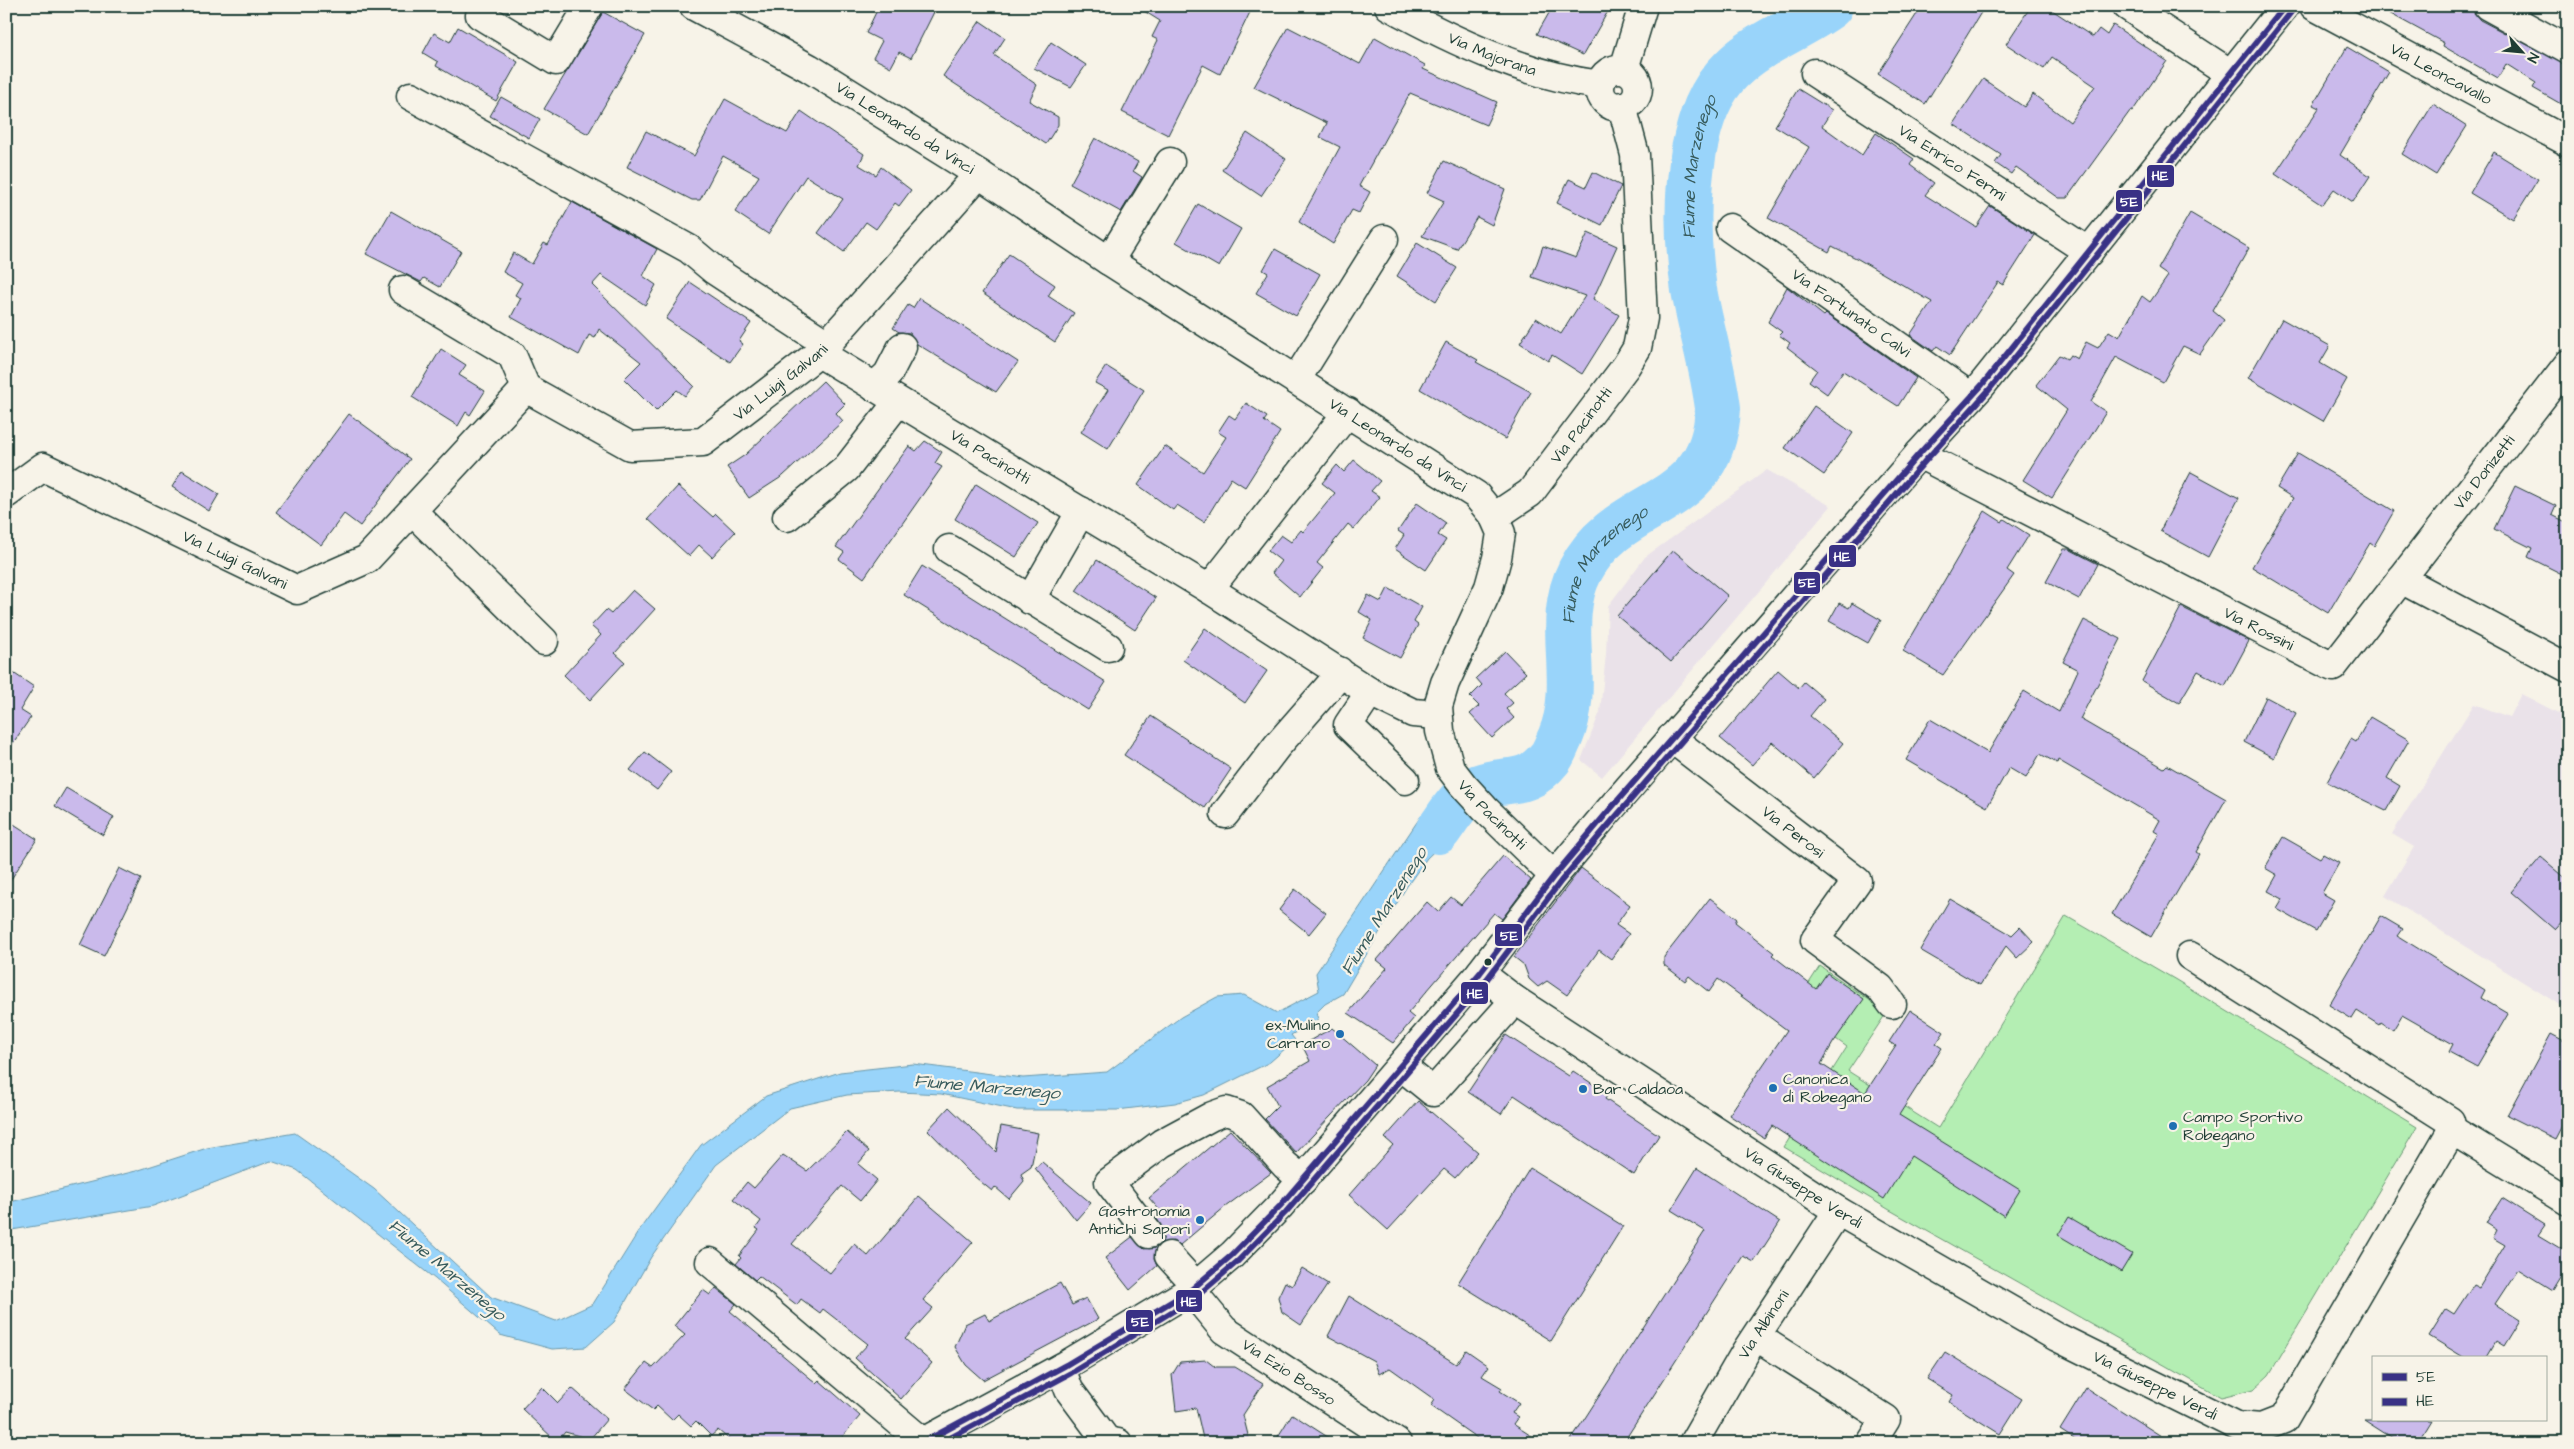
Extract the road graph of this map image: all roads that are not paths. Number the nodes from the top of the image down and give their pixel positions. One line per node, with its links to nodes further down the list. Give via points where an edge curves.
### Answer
1 (589, 6): 9 (street, via 556,61)
2 (694, 6): 19 (street, Via Leonardo da Vinci, via 809,68)
3 (1390, 6): 14 (street, Via Majorana, via 1479,50 1539,74)
4 (1643, 6): 11 (street)
5 (2127, 6): 13 (street)
6 (2285, 6): 13 (street)
7 (2314, 6): 17 (street, Via Leoncavallo)
8 (2488, 6): 10 (street)
9 (480, 15)
10 (2568, 50)
11 (1624, 69): 14 (street, via 1611,70); 16 (street, via 1638,84 1635,98)
12 (1815, 74): 22 (street, Via Enrico Fermi)
13 (2231, 74): 22 (street)
14 (1600, 85): 16 (street, via 1604,99)
15 (411, 96): 26 (street, Via Pacinotti, via 689,249)
16 (1622, 106): 39 (street, Via Pacinotti, via 1635,155 1643,318 1637,348 1530,493)
17 (2568, 142)
18 (1170, 162): 23 (street)
19 (979, 174): 23 (street, Via Leonardo da Vinci); 26 (street, Via Luigi Galvani)
20 (1730, 228): 31 (street, Via Fortunato Calvi)
21 (1384, 239): 28 (street)
22 (2088, 252): 31 (street)
23 (1109, 261): 28 (street, Via Leonardo da Vinci)
24 (403, 290): 30 (street, via 512,355)
25 (902, 348): 29 (street, via 888,374)
26 (823, 349): 29 (street, Via Pacinotti); 30 (street, Via Luigi Galvani, via 703,442 630,446)
27 (2568, 364): 41 (street, Via Donizetti)
28 (1296, 380): 33 (street, Via Leonardo da Vinci)
29 (874, 387): 32 (street, Via Pacinotti)
30 (526, 388): 37 (street, Via Luigi Galvani)
31 (1971, 397): 34 (street)
32 (898, 402): 36 (street, Via Pacinotti); 38 (street, via 846,468)
33 (1348, 412): 39 (street, Via Leonardo da Vinci, via 1476,495); 42 (street)
34 (1918, 454): 41 (street, Via Rossini, via 2333,667); 50 (street)
35 (6, 494): 37 (street, Via Luigi Galvani, via 43,467 297,590 367,559)
36 (1081, 511): 42 (street, Via Pacinotti); 43 (street)
37 (413, 512): 44 (street)
38 (787, 517)
39 (1494, 517): 49 (street, Via Pacinotti, via 1501,533 1492,578 1445,683)
40 (949, 549): 43 (street)
41 (2401, 579): 46 (street)
42 (1209, 589): 47 (street, Via Pacinotti)
43 (1030, 600): 45 (street)
44 (544, 640)
45 (1108, 647)
46 (2568, 668)
47 (1340, 671): 48 (street, Via Pacinotti); 52 (street)
48 (1370, 692): 49 (street, Via Pacinotti, via 1413,713); 51 (street, via 1348,724)
49 (1438, 715): 53 (street, Via Pacinotti, via 1450,768 1484,809)
50 (1671, 738): 53 (street); 57 (street, Via Perosi, via 1857,881 1815,940 1880,988)
51 (1405, 780)
52 (1225, 814)
53 (1554, 876): 55 (street)
54 (2190, 956): 59 (street, via 2450,1121)
55 (1480, 973): 56 (street, Via Giuseppe Verdi); 58 (street)
56 (1514, 1000): 58 (street, via 1433,1092); 62 (street, Via Giuseppe Verdi)
57 (1892, 1004)
58 (1402, 1066): 60 (street)
59 (2452, 1130): 61 (street); 69 (street, Via Giuseppe Verdi, via 2284,1419)
60 (1303, 1180): 63 (street, via 1242,1116 1226,1111 1162,1143 1109,1182); 66 (street, via 1254,1234)
61 (2568, 1201)
62 (1838, 1211): 67 (street, Via Albinoni); 69 (street, Via Giuseppe Verdi, via 2057,1337)
63 (1149, 1234)
64 (1169, 1256): 66 (street, Via Ezio Bosso)
65 (710, 1262): 70 (street)
66 (1194, 1288): 68 (street); 72 (street, Via Ezio Bosso, via 1224,1330)
67 (1757, 1337): 73 (street, Via Albinoni); 74 (street, via 1886,1419)
68 (1061, 1368): 70 (street); 71 (street, via 1069,1390 1107,1441)
69 (2257, 1435)
70 (922, 1442)
71 (1118, 1443)
72 (1397, 1443)
73 (1693, 1443)
74 (1871, 1443)

